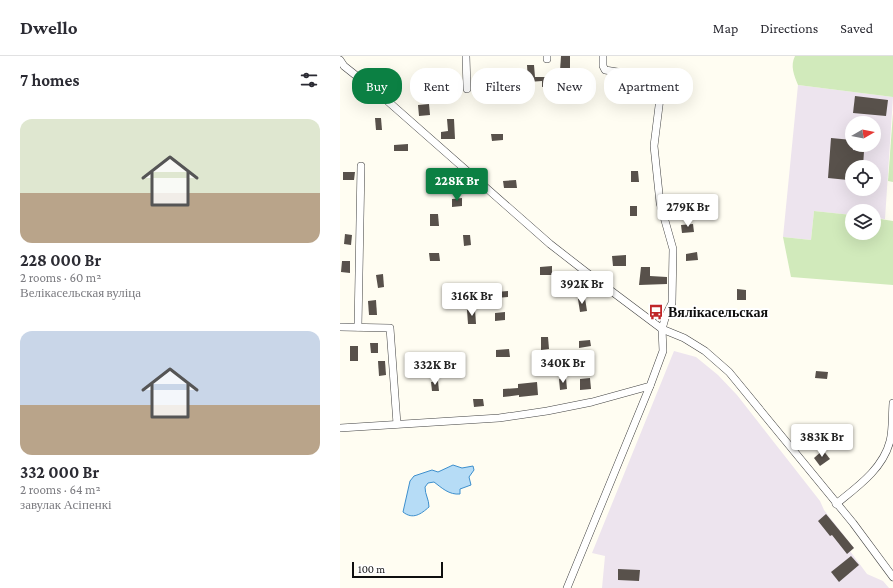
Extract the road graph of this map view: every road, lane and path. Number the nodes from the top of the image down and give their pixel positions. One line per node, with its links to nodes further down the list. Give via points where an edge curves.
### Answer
1 (466, 56): 4 (street)
2 (603, 56): 8 (street, via 605,70 654,78 660,84 654,146 660,203 673,249 672,303)
3 (340, 60): 8 (street, via 550,244)
4 (466, 89)
5 (361, 166): 7 (street)
6 (340, 327): 7 (street)
7 (358, 327): 11 (street, via 390,328)
8 (662, 329): 9 (street, via 663,351); 13 (street, via 684,338 705,351 729,372)
9 (650, 386): 11 (street, via 592,402 513,416); 15 (street)
10 (893, 403): 13 (street, via 891,440 885,456 875,470)
11 (397, 424): 12 (street)
12 (340, 428)
13 (836, 504): 14 (street)
14 (893, 577)
15 (567, 588)

